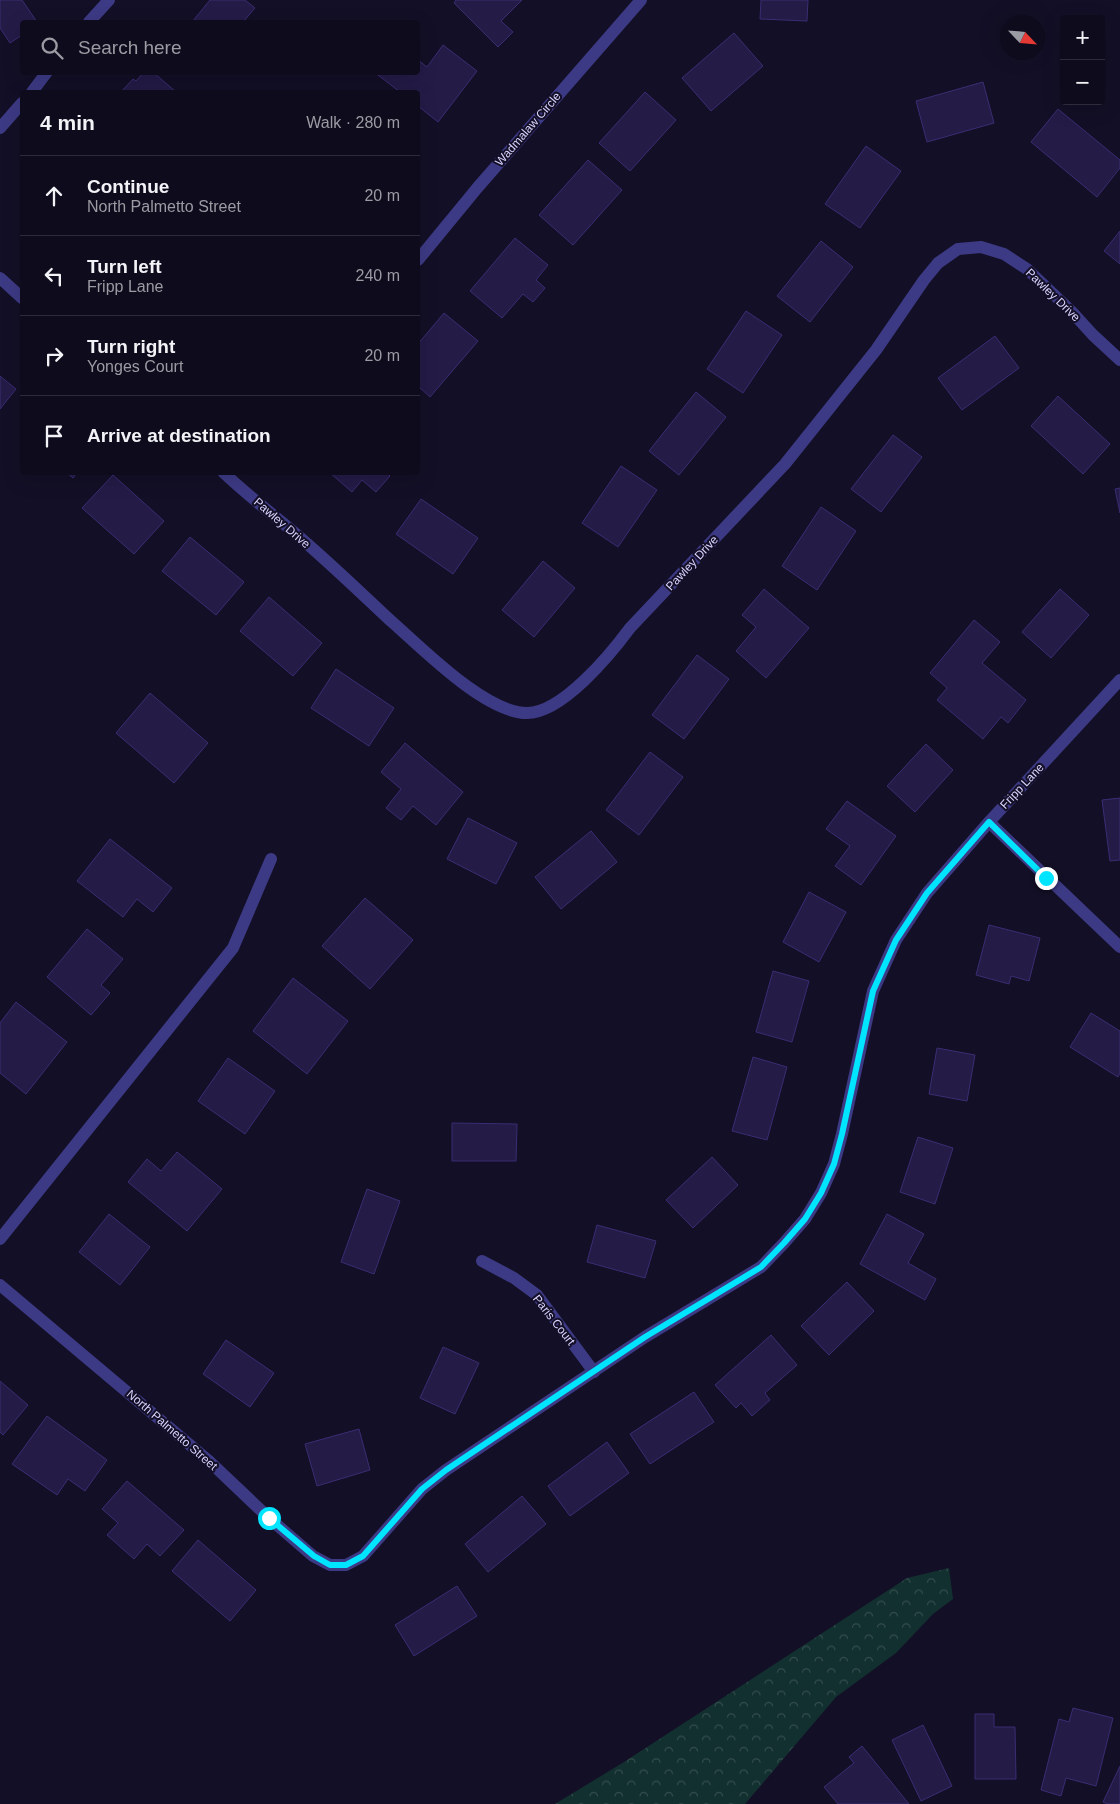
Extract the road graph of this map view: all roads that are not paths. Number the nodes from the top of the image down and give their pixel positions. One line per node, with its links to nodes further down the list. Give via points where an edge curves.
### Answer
1 (110, 0): 3 (street)
2 (641, 0): 8 (street, Wadmalaw Circle)
3 (92, 20)
4 (45, 75): 5 (street)
5 (34, 90)
6 (20, 105): 7 (street)
7 (0, 128)
8 (420, 258)
9 (0, 278): 10 (street)
10 (20, 296)
11 (1120, 360): 12 (street, Pawley Drive, via 1027,269 1004,254 981,247 958,249 938,263 924,280 876,350 785,464 630,628 611,653 568,695 547,708 528,713 510,711 471,689)
12 (229, 475)
13 (1120, 680): 14 (street, Fripp Lane)
14 (989, 822): 16 (street); 20 (street, Fripp Lane, via 927,893 896,940 873,991 834,1164 805,1219 761,1267)
15 (271, 859): 17 (street, via 233,948)
16 (1120, 946)
17 (0, 1239)
18 (482, 1261): 20 (street, Paris Court, via 514,1278 537,1296)
19 (0, 1286): 21 (street, North Palmetto Street, via 209,1461 314,1556 330,1565)
20 (594, 1372): 21 (street, Fripp Lane, via 446,1470 422,1489 363,1556)
21 (346, 1565)

